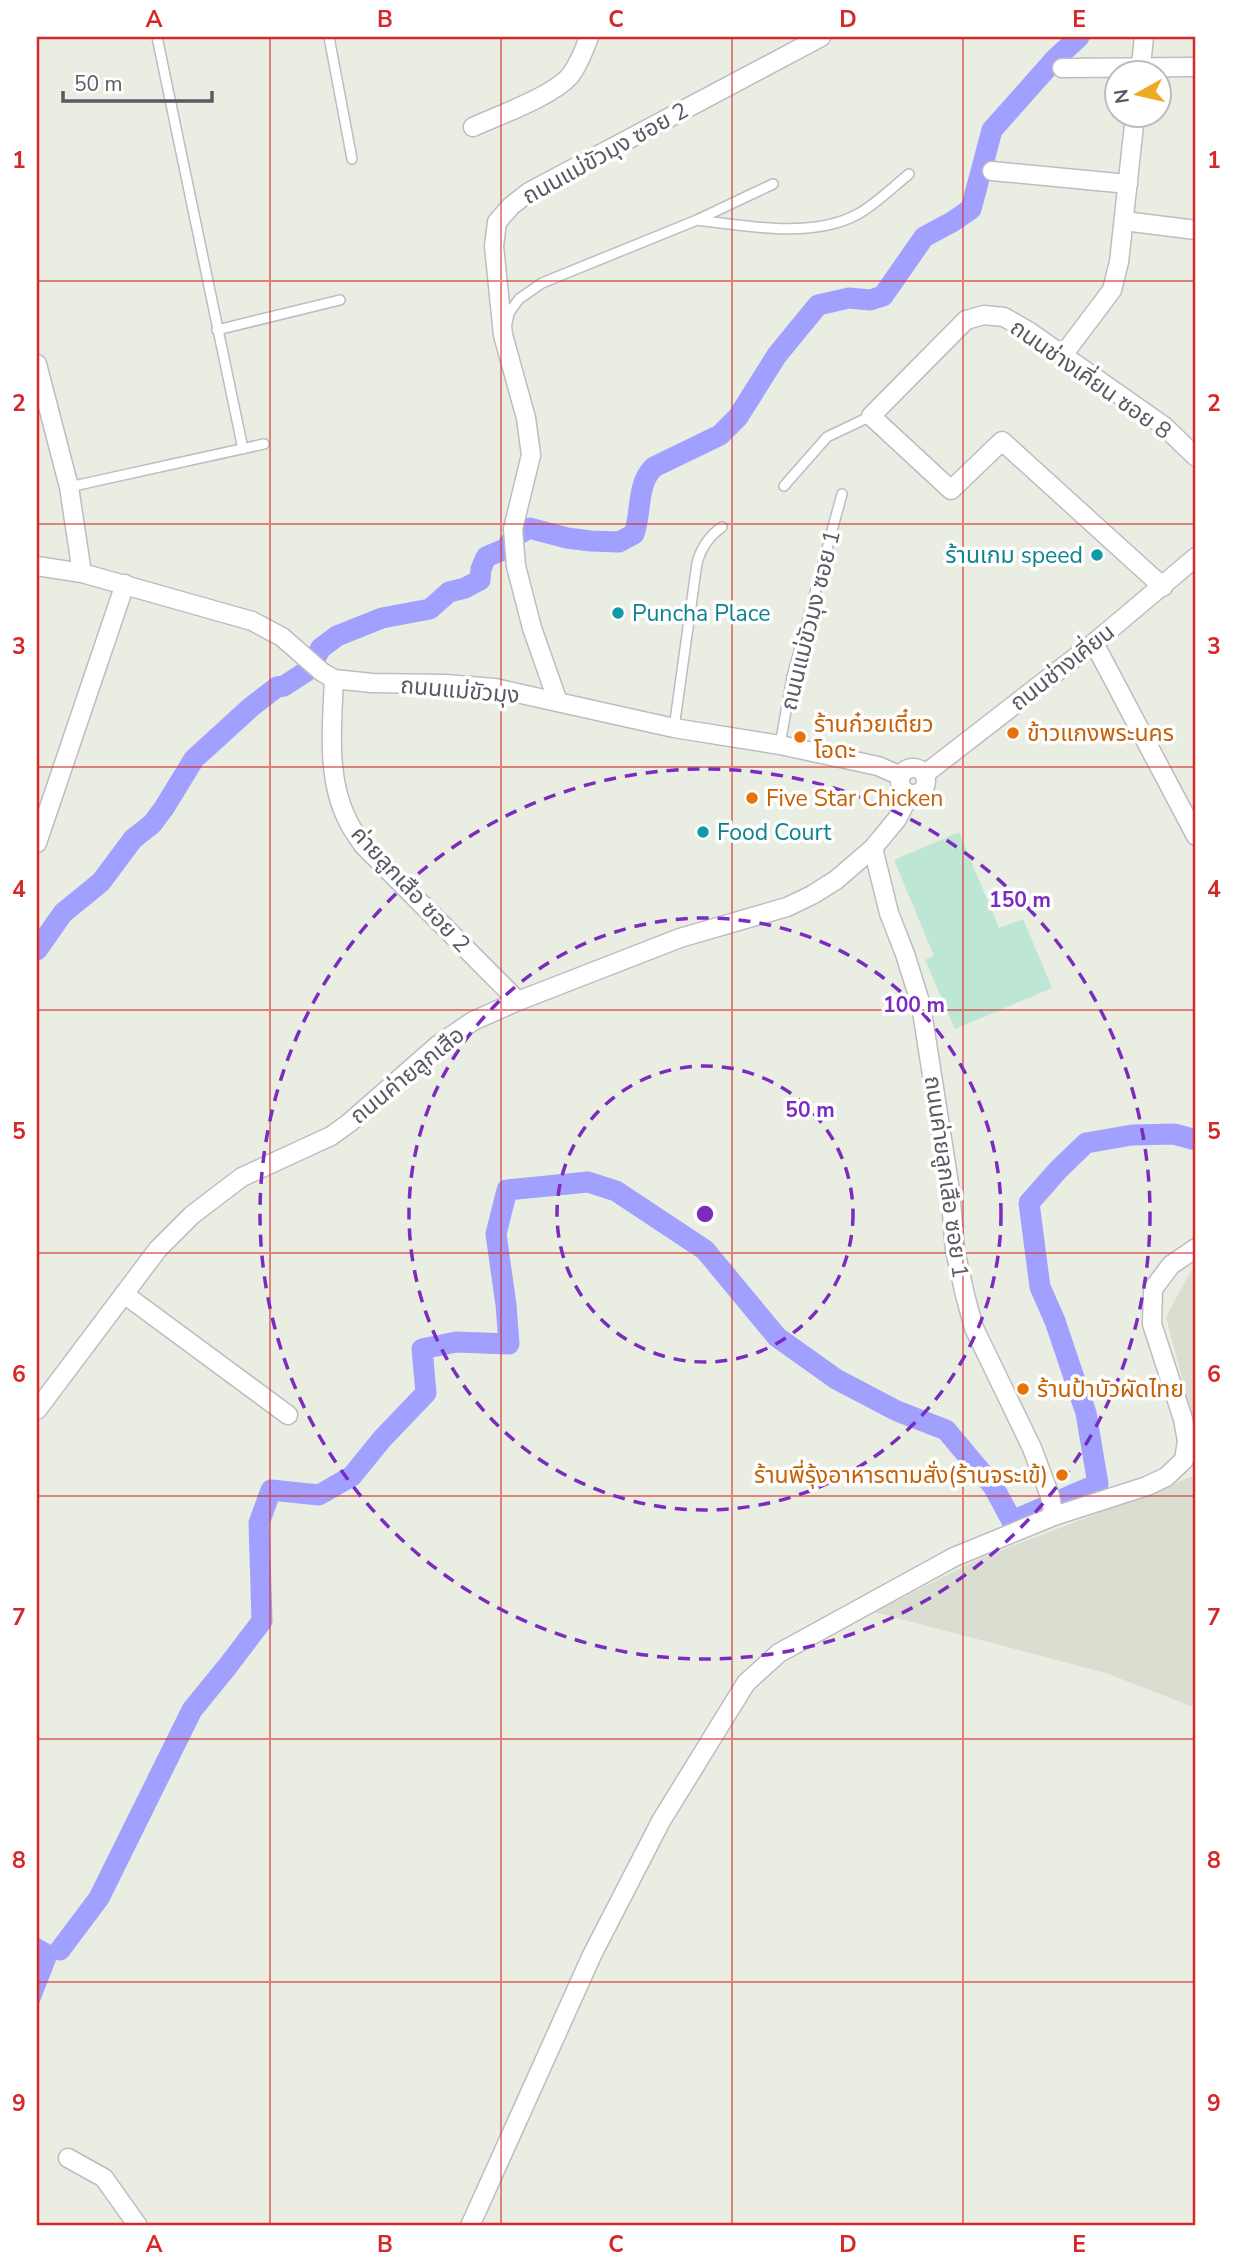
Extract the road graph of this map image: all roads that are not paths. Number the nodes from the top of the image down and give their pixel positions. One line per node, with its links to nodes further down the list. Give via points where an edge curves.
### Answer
1 (157, 37): 22 (lane)
2 (329, 37): 13 (lane)
3 (589, 37): 11 (street, via 581,59 551,91)
4 (821, 37): 23 (street, ถนนแม่ขัวมุง ซอย 2, via 529,192 511,206 497,222 494,246)
5 (1144, 37): 6 (street)
6 (1141, 60)
7 (1196, 67): 9 (street)
8 (1062, 68): 10 (street)
9 (1174, 68)
10 (1104, 69)
11 (473, 127)
12 (1134, 130): 17 (street)
13 (352, 159)
14 (992, 170): 17 (street)
15 (909, 174): 18 (lane, via 857,215 817,228 769,229)
16 (773, 184): 18 (lane)
17 (1128, 184): 19 (street)
18 (697, 220): 23 (lane, via 542,283 519,299)
19 (1124, 221): 20 (street); 24 (street, via 1112,290)
20 (1196, 230)
21 (340, 300): 22 (lane)
22 (217, 330): 28 (lane)
23 (503, 335): 41 (street, ถนนแม่ขัวมุง ซอย 2, via 526,418 531,455 513,529 516,566 531,628)
24 (1063, 355): 26 (street, ถนนช่างเคี่ยน ซอย 8, via 1004,317 975,317 966,320); 29 (street, ถนนช่างเคี่ยน ซอย 8, via 1164,426)
25 (37, 364): 31 (street)
26 (871, 416): 30 (lane, via 827,437); 38 (street, via 951,490 1002,441)
27 (264, 444): 28 (lane)
28 (243, 449): 31 (lane)
29 (1196, 457)
30 (784, 486)
31 (69, 487): 36 (street)
32 (842, 494): 43 (lane, ถนนแม่ขัวมุง ซอย 1, via 792,677)
33 (722, 527): 42 (lane, via 699,554)
34 (1196, 557): 38 (street, ถนนช่างเคี่ยน)
35 (37, 566): 36 (street)
36 (82, 573): 37 (street)
37 (125, 584): 40 (street, via 252,621 282,637); 48 (street)
38 (1163, 586): 39 (street, ถนนช่างเคี่ยน)
39 (1094, 643): 44 (street, ถนนช่างเคี่ยน); 47 (street)
40 (334, 679): 41 (street, ถนนแม่ขัวมุง, via 495,688); 50 (street, ค่ายลูกเสือ ซอย 2, via 333,765 348,822 363,845)
41 (558, 702): 42 (street, ถนนแม่ขัวมุง)
42 (674, 728): 43 (street, ถนนแม่ขัวมุง)
43 (780, 746): 45 (street, ถนนแม่ขัวมุง, via 878,766)
44 (925, 774): 45 (street, via 914,767); 46 (street, via 923,790)
45 (901, 776): 46 (street, via 902,788)
46 (910, 794): 49 (street, ถนนค่ายลูกเสือ)
47 (1196, 836)
48 (37, 843)
49 (873, 848): 50 (street, ถนนค่ายลูกเสือ, via 836,880 787,908 680,938); 55 (street, ถนนค่ายลูกเสือ ซอย 1, via 889,913 921,1005 965,1295 974,1328 1032,1448)
50 (518, 1000): 52 (street, ถนนค่ายลูกเสือ, via 472,1021 438,1045 331,1136 242,1177 183,1224)
51 (1196, 1248): 55 (street, via 1171,1265 1153,1289 1152,1324 1183,1419 1184,1460 1166,1477 1147,1486)
52 (124, 1294): 53 (street, ถนนค่ายลูกเสือ); 54 (street)
53 (37, 1410)
54 (288, 1415)
55 (1054, 1516): 58 (street, via 954,1557 836,1621 779,1653 746,1684 661,1821 592,1955)
56 (68, 2158): 57 (street, via 104,2178)
57 (138, 2226)
58 (470, 2226)

